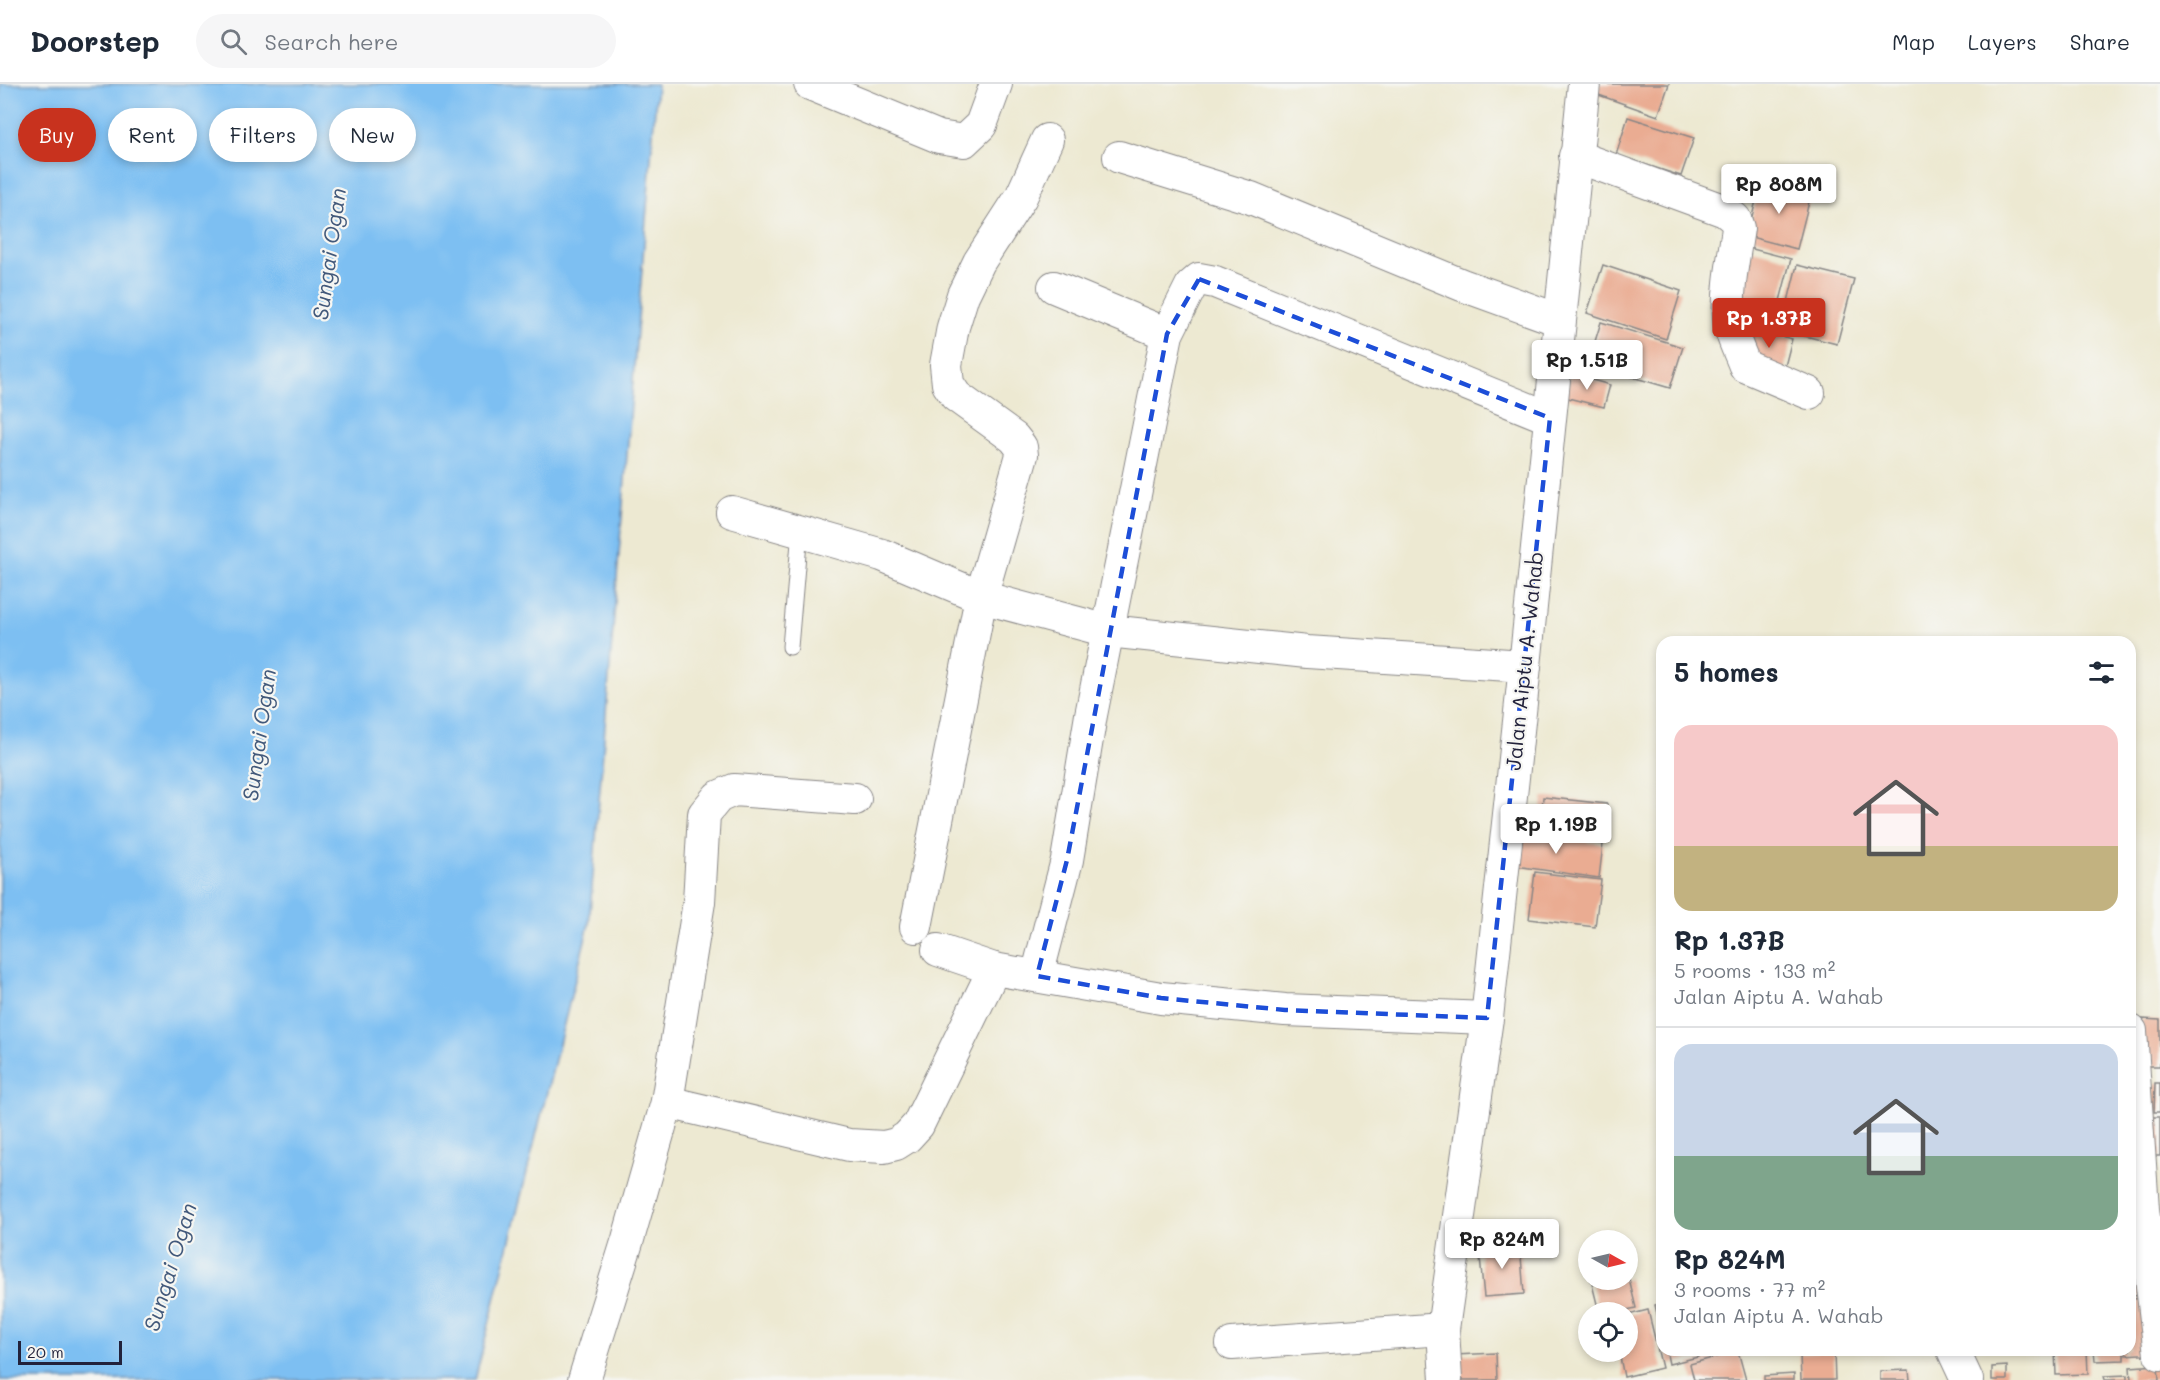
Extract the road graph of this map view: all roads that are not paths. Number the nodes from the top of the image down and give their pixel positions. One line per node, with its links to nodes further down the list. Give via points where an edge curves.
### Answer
1 (810, 84): 2 (street, via 939,137 963,141 981,125)
2 (996, 84)
3 (1584, 84): 5 (street, Jalan Aiptu A. Wahab)
4 (1047, 140): 14 (street, via 1021,197 979,262 963,295 946,365 948,384 956,396 1021,447 1022,455)
5 (1575, 156): 8 (street, Jalan Aiptu A. Wahab); 10 (street, via 1725,211 1735,219 1738,228 1729,319 1745,366)
6 (1119, 157): 8 (street, via 1251,198 1462,285)
7 (1054, 287): 9 (street)
8 (1559, 320): 11 (street, Jalan Aiptu A. Wahab)
9 (1167, 334): 11 (street, via 1191,286 1199,279 1215,282); 15 (street)
10 (1809, 393)
11 (1550, 418): 17 (street, Jalan Aiptu A. Wahab)
12 (732, 512): 13 (street)
13 (800, 531): 14 (street, via 882,555); 16 (lane)
14 (981, 597): 15 (street); 19 (street)
15 (1108, 631): 17 (street, via 1307,652); 22 (street, via 1067,860)
16 (790, 647)
17 (1525, 666): 23 (street, Jalan Aiptu A. Wahab)
18 (855, 799): 24 (street, via 734,790 718,796 704,814 699,902)
19 (916, 927)
20 (938, 950): 21 (street)
21 (994, 969): 22 (street); 24 (street, via 918,1125 896,1144 849,1144)
22 (1037, 976): 23 (street, via 1161,998 1285,1010)
23 (1487, 1018): 26 (street, Jalan Aiptu A. Wahab)
24 (667, 1102): 30 (street)
25 (2136, 1105): 28 (street, via 2143,1209)
26 (1443, 1329): 27 (street); 31 (street, Jalan Aiptu A. Wahab)
27 (1232, 1344)
28 (2160, 1354)
29 (1956, 1356): 32 (street)
30 (584, 1380)
31 (1446, 1380)
32 (1967, 1380)

